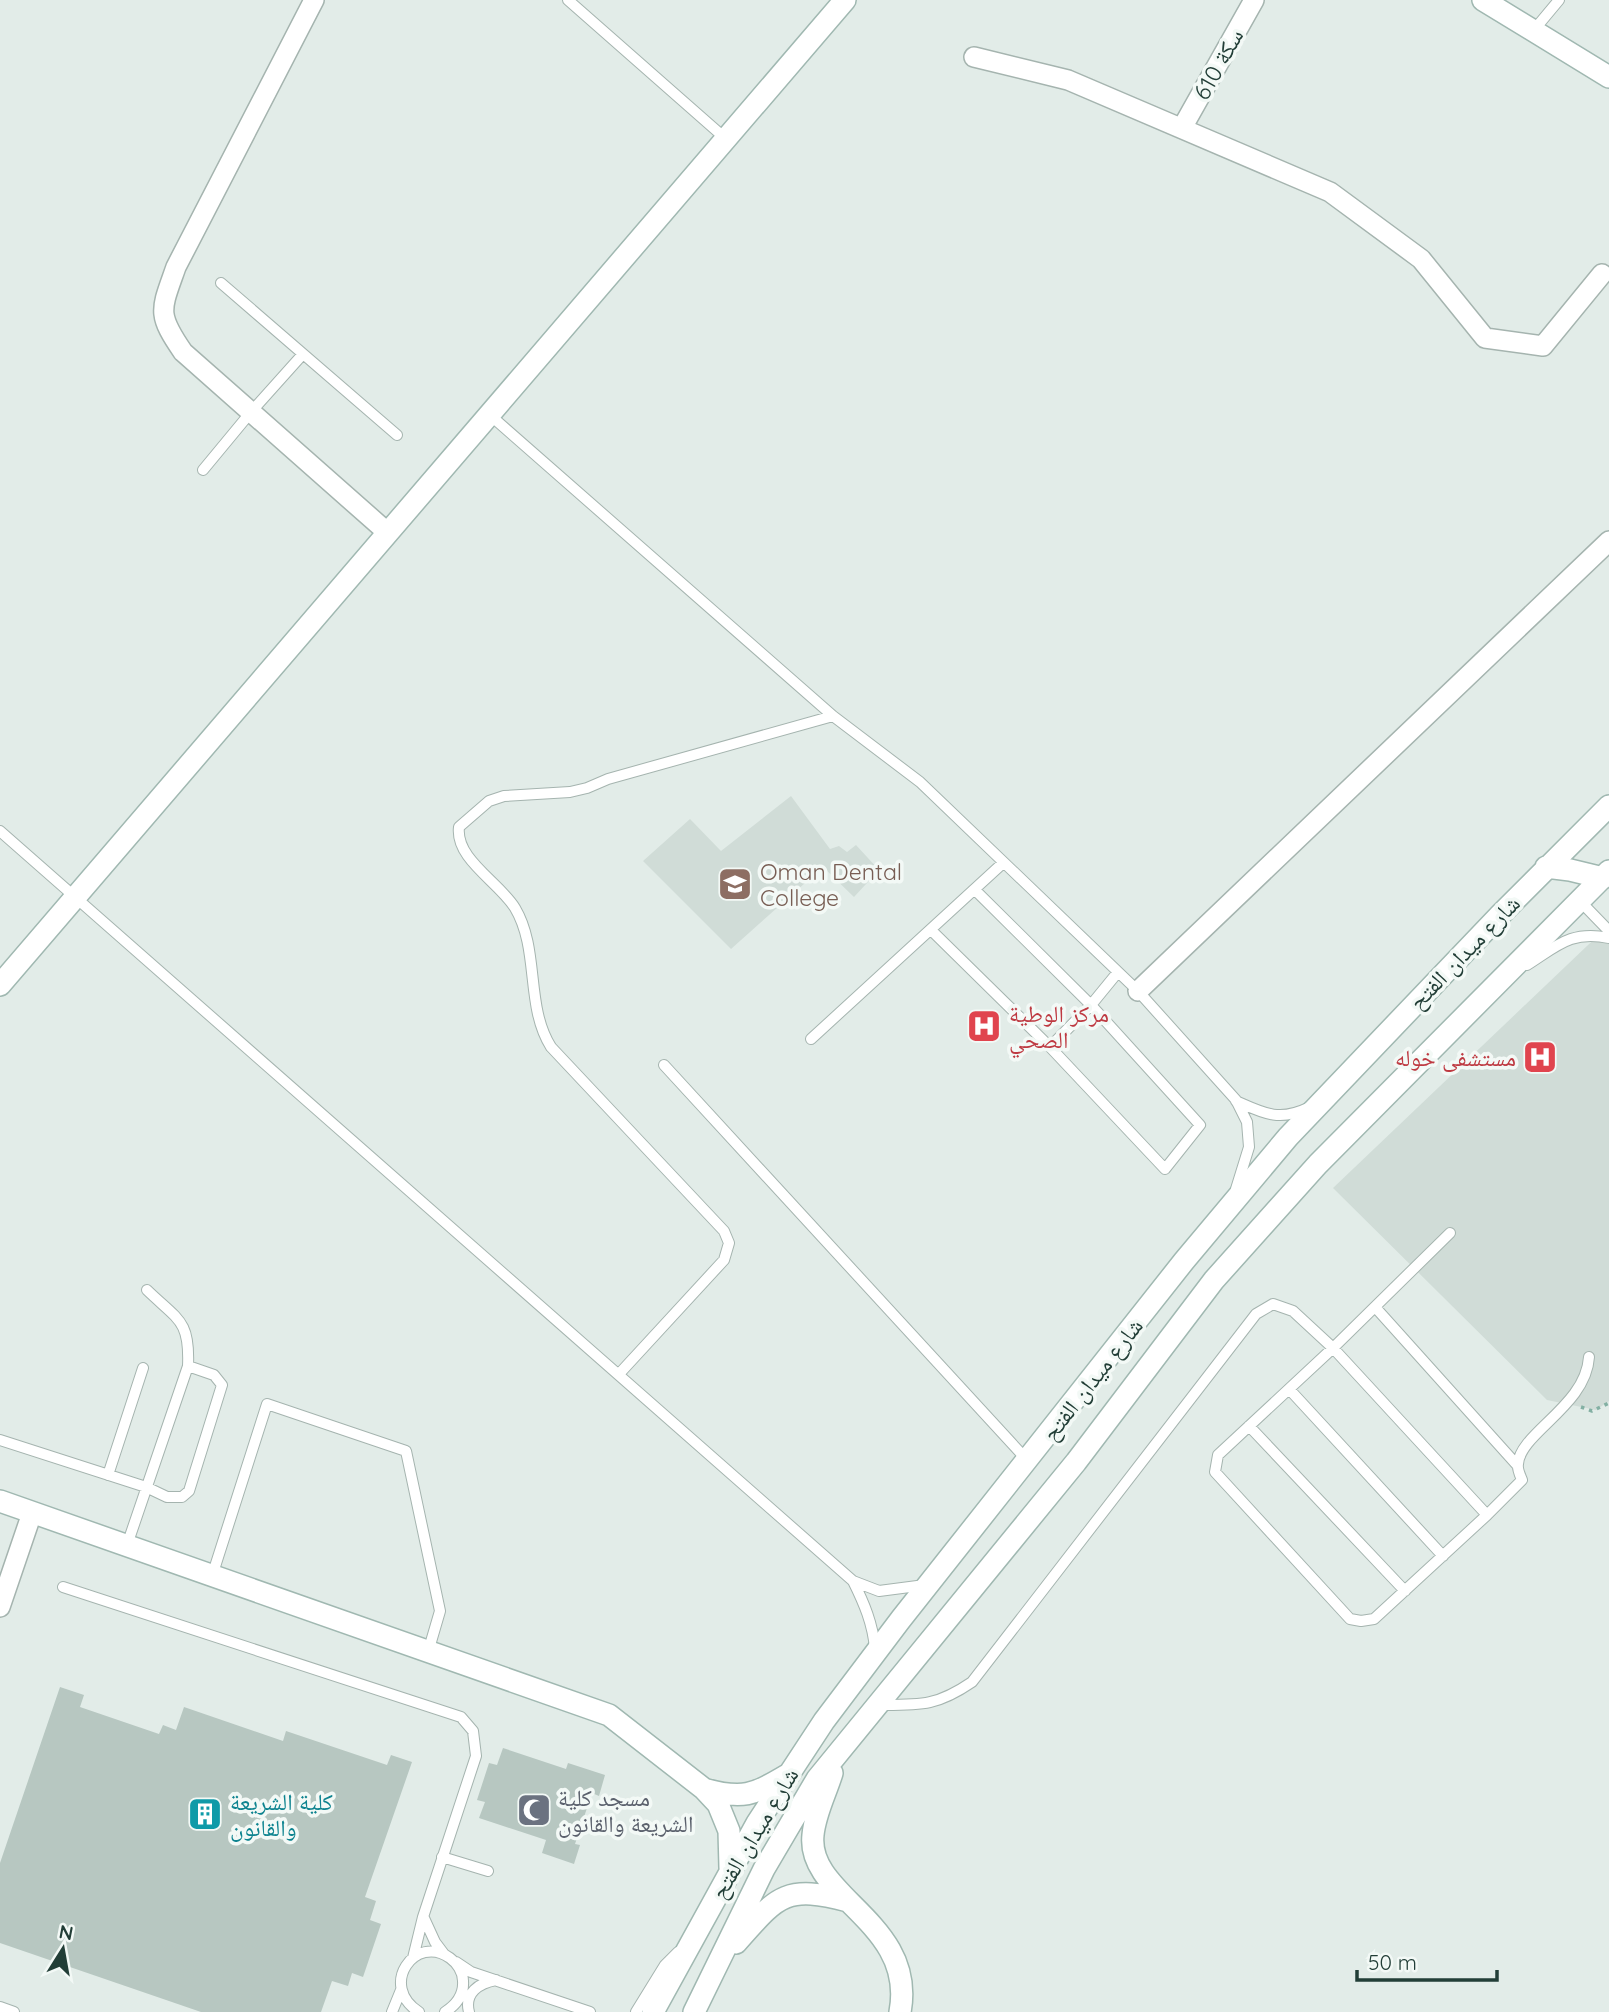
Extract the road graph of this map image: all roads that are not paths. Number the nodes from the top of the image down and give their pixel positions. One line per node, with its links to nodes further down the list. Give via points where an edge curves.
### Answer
1 (314, 0): 15 (street, via 176,267 163,303 165,325 183,352)
2 (568, 0): 11 (lane)
3 (845, 0): 11 (main road)
4 (1254, 0): 10 (street, سكة 610)
5 (1483, 0): 7 (main road)
6 (1559, 0): 7 (lane)
7 (1534, 30): 9 (main road)
8 (974, 57): 10 (street, via 1068,80)
9 (1609, 77)
10 (1182, 128): 12 (street, via 1330,192 1421,259 1485,338 1543,346)
11 (726, 139): 16 (main road)
12 (1602, 274)
13 (221, 283): 14 (lane)
14 (303, 355): 15 (lane); 17 (lane)
15 (251, 412): 18 (lane); 19 (street)
16 (489, 414): 19 (main road); 21 (lane)
17 (397, 435)
18 (203, 470)
19 (388, 533): 30 (main road)
20 (1609, 541): 38 (street)
21 (833, 716): 25 (lane, via 920,782); 53 (lane, via 587,788 504,796 489,801 459,827 457,840 514,906 522,923 542,1034 724,1231 729,1243 724,1260)
22 (1609, 806): 24 (main road, شارع ميدان الفتح)
23 (0, 831): 30 (lane)
24 (1572, 844): 26 (main road, شارع ميدان الفتح); 27 (main road); 28 (main road)
25 (1003, 863): 29 (lane); 35 (lane)
26 (1546, 867): 27 (main road); 31 (main road); 44 (main road, شارع ميدان الفتح)
27 (1570, 870): 28 (main road); 31 (main road)
28 (1607, 877): 31 (main road, شارع ميدان الفتح)
29 (975, 890): 32 (lane); 39 (lane)
30 (76, 897): 36 (main road); 53 (lane)
31 (1578, 900): 33 (lane); 37 (main road, شارع ميدان الفتح)
32 (932, 930): 40 (lane); 41 (lane)
33 (1609, 931)
34 (1609, 938): 37 (lane, via 1573,937)
35 (1118, 972): 38 (lane); 39 (lane)
36 (0, 985)
37 (1491, 988): 74 (main road, شارع ميدان الفتح, via 1318,1164 1214,1280 1076,1462)
38 (1138, 991): 43 (lane)
39 (1091, 1005): 41 (lane); 41 (lane, via 1200,1125 1165,1169)
40 (811, 1039)
41 (1050, 1047)
42 (664, 1065): 57 (lane)
43 (1236, 1100): 44 (lane, via 1281,1116); 45 (lane, via 1247,1122 1249,1147)
44 (1322, 1101): 45 (main road, شارع ميدان الفتح)
45 (1230, 1207): 57 (main road, شارع ميدان الفتح)
46 (1450, 1233): 48 (lane)
47 (147, 1290): 51 (lane, via 184,1326)
48 (1375, 1307): 49 (lane); 58 (lane)
49 (1333, 1348): 54 (lane); 63 (lane); 74 (lane, via 1293,1311 1273,1304 1256,1314 972,1682 951,1697 924,1705)
50 (1589, 1357): 58 (lane, via 1588,1372 1569,1402 1522,1450)
51 (188, 1366): 60 (lane); 60 (lane, via 214,1375 222,1385 188,1491 182,1497 167,1497)
52 (143, 1368): 59 (lane)
53 (619, 1374): 67 (lane)
54 (1289, 1389): 55 (lane); 65 (lane)
55 (1248, 1426): 70 (lane); 70 (lane, via 1217,1455 1215,1472 1350,1619 1374,1619)
56 (0, 1440): 59 (lane)
57 (1028, 1460): 68 (main road, شارع ميدان الفتح)
58 (1517, 1465): 63 (lane, via 1522,1480)
59 (108, 1475): 60 (lane)
60 (146, 1488): 64 (lane)
61 (0, 1501): 62 (main road)
62 (32, 1513): 64 (main road); 71 (street)
63 (1488, 1515): 65 (lane)
64 (127, 1546): 66 (main road)
65 (1443, 1556): 70 (lane)
66 (212, 1576): 72 (main road); 72 (lane, via 267,1404 406,1451 440,1611)
67 (853, 1581): 68 (lane, via 879,1591); 73 (lane, via 873,1631)
68 (929, 1584): 73 (main road, شارع ميدان الفتح)
69 (63, 1587): 78 (lane, via 461,1717 473,1731 476,1756)
70 (1405, 1591)
71 (0, 1606)
72 (428, 1652): 77 (main road, via 609,1716)
73 (875, 1654): 76 (main road, شارع ميدان الفتح)
74 (878, 1705): 75 (main road, شارع ميدان الفتح)
75 (838, 1754): 81 (main road, via 812,1836 820,1867); 86 (main road, شارع ميدان الفتح, via 817,1779 764,1869)
76 (789, 1774): 77 (main road, via 740,1797); 80 (main road, شارع ميدان الفتح)
77 (704, 1789): 80 (main road, via 718,1804 729,1831)
78 (442, 1857): 79 (lane); 82 (lane)
79 (488, 1871)
80 (730, 1871): 83 (main road, شارع ميدان الفتح)
81 (850, 1901): 86 (main road, via 803,1893 786,1896 769,1906); 99 (main road, via 880,1933 897,1963)
82 (424, 1917): 84 (lane, via 435,1942); 85 (lane)
83 (691, 1940): 96 (lane, via 665,1965); 97 (main road, شارع ميدان الفتح)
84 (449, 1957): 85 (lane, via 423,1953); 87 (lane, via 471,1972); 93 (lane, via 460,1969 463,1990)
85 (413, 1958): 88 (lane, via 402,1972)
86 (717, 1965): 98 (main road, شارع ميدان الفتح)
87 (497, 1980): 94 (lane, via 471,1993); 95 (lane)
88 (401, 1990): 91 (lane); 92 (lane)
89 (0, 2007): 90 (lane)
90 (14, 2012)
91 (393, 2012)
92 (419, 2012)
93 (445, 2012)
94 (469, 2012)
95 (590, 2012)
96 (636, 2012)
97 (653, 2012)
98 (694, 2012)
99 (901, 2012)

